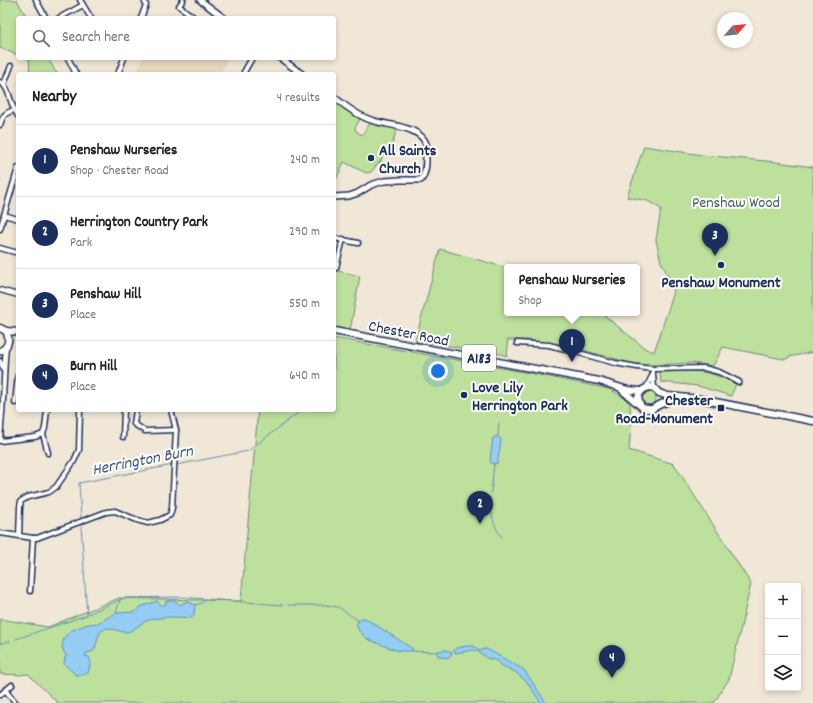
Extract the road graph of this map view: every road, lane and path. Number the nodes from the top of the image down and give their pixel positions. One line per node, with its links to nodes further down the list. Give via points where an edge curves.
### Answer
1 (36, 0): 7 (street)
2 (80, 0): 6 (street)
3 (144, 0): 10 (street, via 146,5)
4 (183, 0): 11 (street, via 179,6)
5 (200, 0): 12 (street)
6 (83, 5): 8 (street); 9 (street)
7 (45, 16)
8 (64, 16)
9 (90, 16)
10 (142, 16)
11 (192, 16)
12 (221, 16)
13 (69, 60): 18 (street)
14 (123, 60): 19 (street)
15 (251, 60): 20 (street)
16 (283, 60): 21 (street)
17 (11, 66): 22 (street)
18 (75, 72)
19 (119, 72)
20 (244, 72)
21 (299, 72)
22 (2, 83): 24 (street, via 8,90)
23 (336, 99): 29 (street, via 370,120 413,131 422,137 426,145 426,167 421,180 376,183 349,196)
24 (14, 110): 25 (street); 26 (street, via 6,113)
25 (16, 113)
26 (1, 119): 27 (street)
27 (0, 124)
28 (16, 184): 30 (street)
29 (336, 197)
30 (4, 215): 31 (street); 32 (street)
31 (16, 218)
32 (0, 229)
33 (336, 238): 34 (street)
34 (343, 239): 35 (street); 38 (street)
35 (358, 242)
36 (0, 248): 37 (street)
37 (16, 252)
38 (336, 268)
39 (0, 290): 40 (street)
40 (16, 294)
41 (3, 330): 43 (main road); 45 (main road)
42 (336, 331): 54 (main road, Chester Road / A183, via 599,381)
43 (16, 333)
44 (16, 335): 45 (main road)
45 (9, 340): 47 (main road)
46 (517, 343): 50 (street, via 549,345 626,366)
47 (6, 347): 48 (main road); 51 (street)
48 (0, 351)
49 (0, 361): 51 (street)
50 (653, 369): 52 (street); 53 (street, via 704,368)
51 (5, 373): 61 (street)
52 (653, 374): 55 (street); 56 (street)
53 (739, 382)
54 (619, 388): 55 (main road, Chester Road / A183, via 632,391); 60 (main road, Chester Road / A183)
55 (643, 389): 56 (main road, via 650,387); 60 (main road, via 638,396)
56 (656, 391): 57 (main road); 62 (main road, via 660,399)
57 (680, 397): 62 (main road); 68 (main road)
58 (16, 399): 59 (street)
59 (15, 403)
60 (640, 404): 62 (main road, via 647,409)
61 (1, 407): 72 (street)
62 (657, 407)
63 (46, 412): 70 (street)
64 (80, 412): 75 (street, via 77,456 56,487 22,501)
65 (124, 412): 71 (street)
66 (136, 412): 69 (street, via 134,424 145,431)
67 (172, 412): 69 (street)
68 (813, 421)
69 (176, 430): 76 (street, via 170,515 148,523 115,511 106,512)
70 (43, 434): 72 (street); 73 (street)
71 (123, 437)
72 (0, 441)
73 (48, 453)
74 (0, 533): 75 (street)
75 (19, 536): 76 (street)
76 (33, 538): 77 (street)
77 (30, 591)
78 (12, 685): 79 (street)
79 (5, 690): 80 (street); 81 (street)
80 (0, 695)
81 (16, 703)

